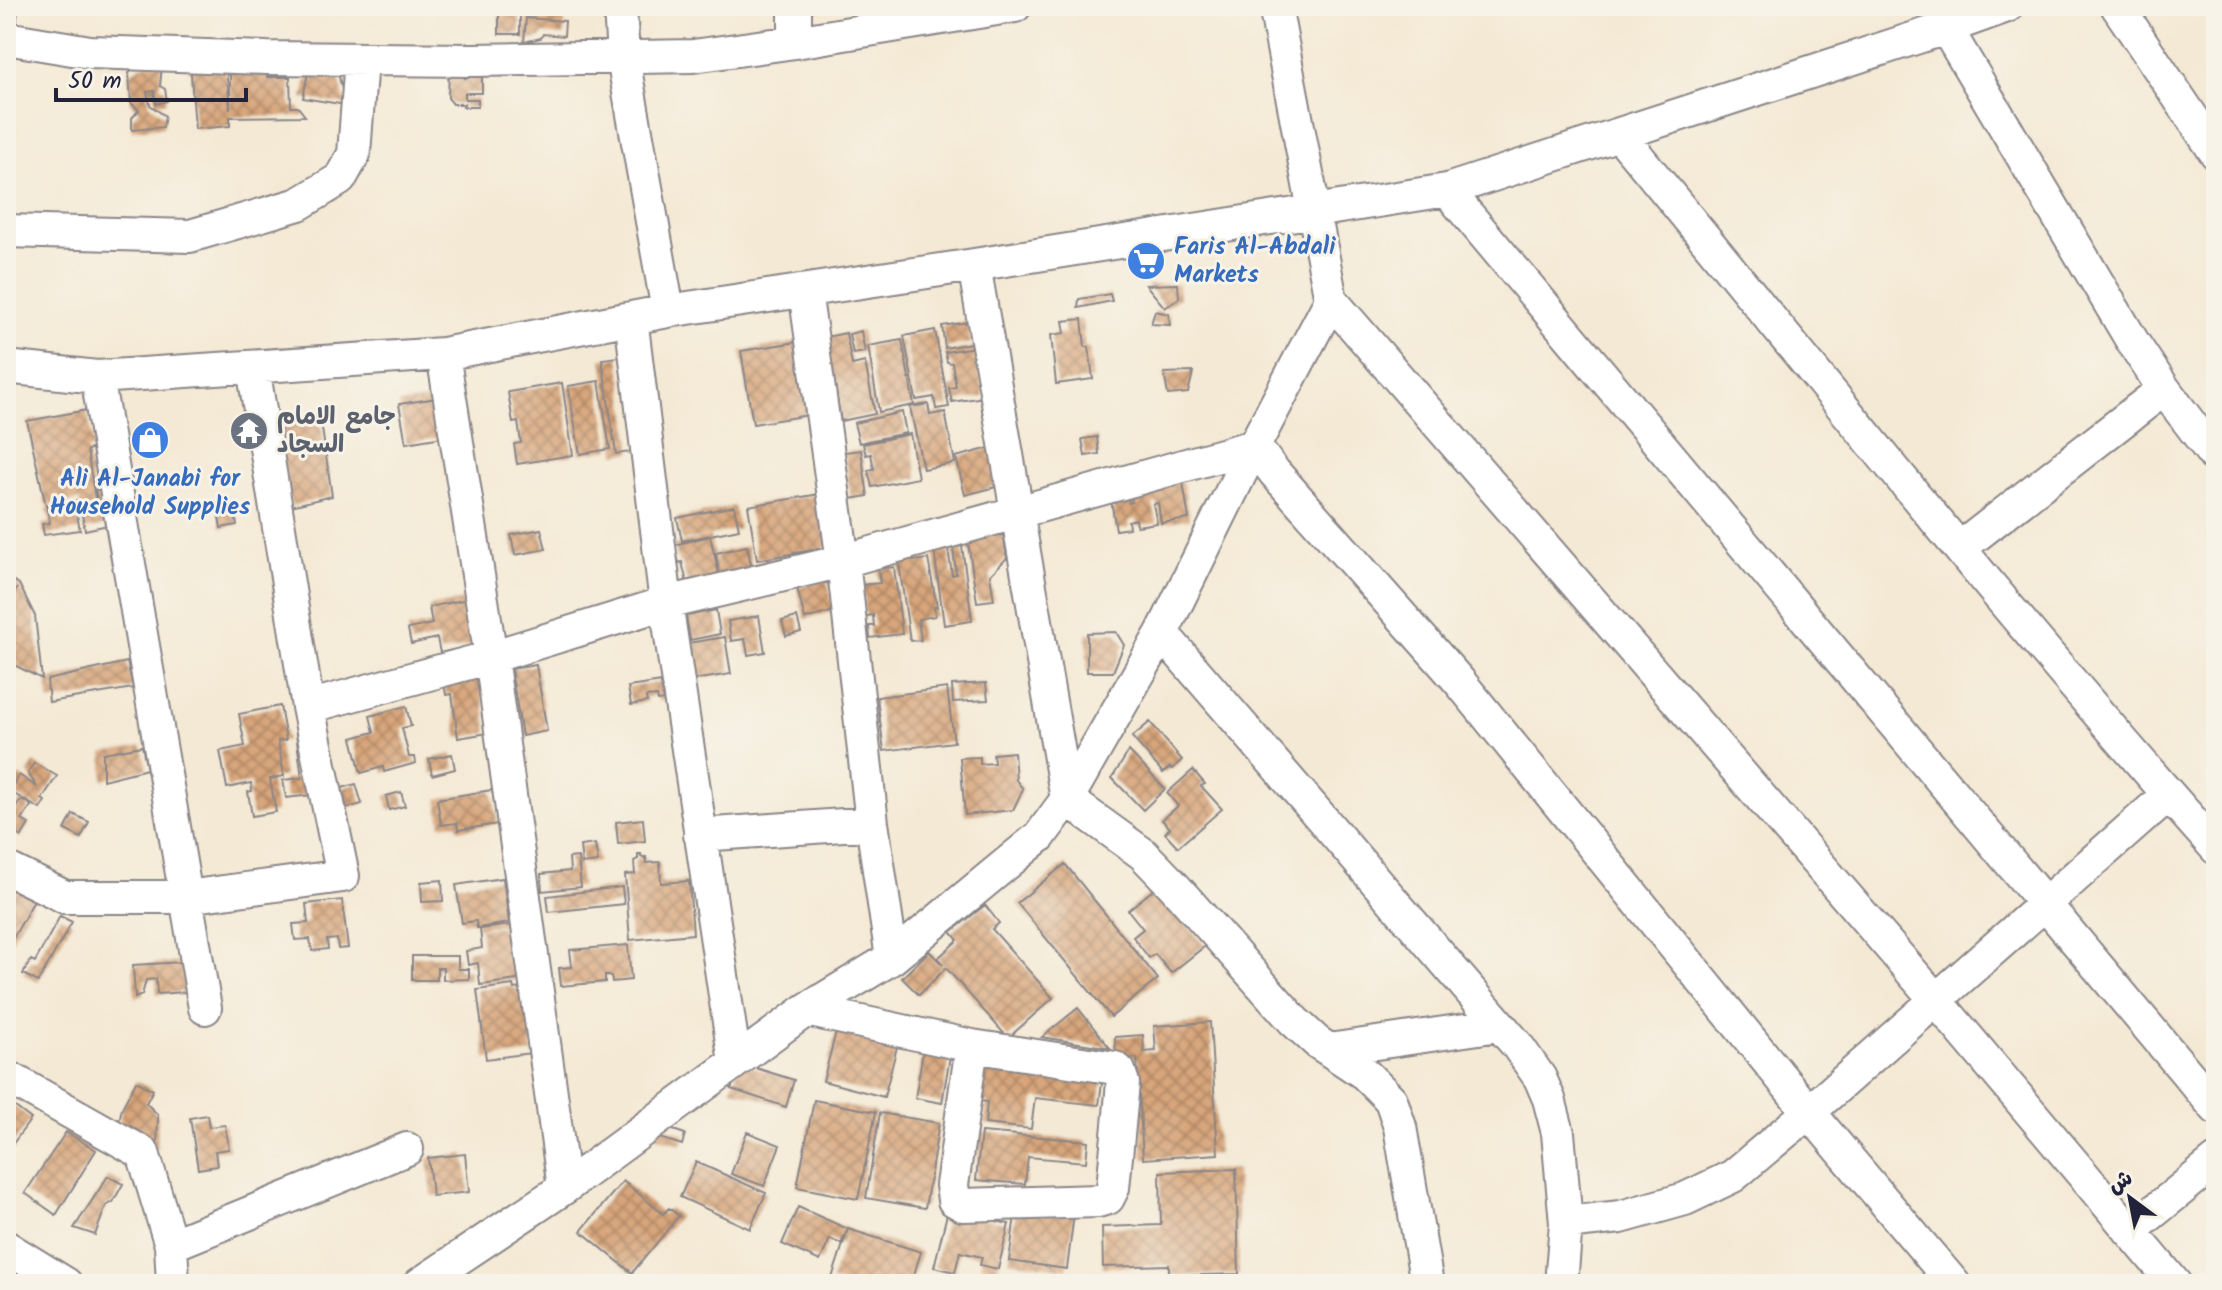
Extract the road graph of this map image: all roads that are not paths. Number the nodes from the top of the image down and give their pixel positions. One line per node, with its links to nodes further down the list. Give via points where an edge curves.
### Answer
1 (620, 6): 11 (street)
2 (795, 6): 10 (street)
3 (1015, 6): 7 (street)
4 (1275, 6): 16 (street)
5 (2007, 6): 8 (street)
6 (2117, 6): 14 (street)
7 (971, 10): 10 (street)
8 (1946, 28): 13 (street); 27 (street)
9 (6, 38): 12 (street, via 90,52)
10 (795, 42): 11 (street, via 693,56)
11 (623, 58): 12 (street); 21 (street)
12 (361, 59): 17 (street, via 354,154 340,179 299,204 190,236)
13 (1620, 135): 15 (street); 31 (street)
14 (2216, 153)
15 (1447, 190): 16 (street); 44 (street)
16 (1314, 211): 18 (street); 20 (street)
17 (6, 231)
18 (974, 265): 19 (street); 30 (street)
19 (805, 291): 21 (street); 32 (street)
20 (1331, 300): 28 (street); 46 (street)
21 (668, 311): 22 (street)
22 (631, 318): 23 (street); 33 (street)
23 (443, 354): 25 (street); 35 (street)
24 (6, 367): 26 (street)
25 (253, 367): 26 (street); 36 (street)
26 (97, 377): 43 (street)
27 (2164, 389): 29 (street); 31 (street)
28 (1254, 446): 30 (street); 34 (street); 55 (street, via 1459,681)
29 (2216, 458)
30 (1017, 511): 32 (street); 38 (street)
31 (1960, 548): 37 (street)
32 (843, 561): 33 (street); 39 (street)
33 (666, 603): 35 (street); 40 (street)
34 (1162, 633): 38 (street); 49 (street)
35 (491, 657): 36 (street); 58 (street)
36 (308, 707): 43 (street, via 343,876)
37 (2168, 795): 41 (street); 44 (street)
38 (1067, 799): 45 (street, via 1040,836); 51 (street, via 1158,868 1294,1021)
39 (872, 823): 40 (street); 45 (street)
40 (700, 835): 52 (street)
41 (2216, 848)
42 (6, 868): 43 (street, via 65,897)
43 (186, 897): 47 (street)
44 (2044, 904): 46 (street); 54 (street)
45 (892, 958): 48 (street)
46 (1936, 1000): 55 (street); 60 (street)
47 (205, 1008)
48 (806, 1010): 50 (street); 52 (street)
49 (1499, 1025): 51 (street); 59 (street, via 1530,1062 1549,1099 1558,1133)
50 (972, 1046): 50 (street, via 1119,1071 1123,1083 1108,1198 963,1205 954,1200)
51 (1329, 1050): 66 (street, via 1383,1089 1397,1111)
52 (735, 1062): 58 (street)
53 (6, 1076): 61 (street, via 143,1153)
54 (2216, 1108)
55 (1809, 1112): 59 (street, via 1733,1176 1685,1199 1621,1217); 68 (street)
56 (407, 1149): 61 (street)
57 (2216, 1161): 60 (street)
58 (564, 1188): 65 (street)
59 (1566, 1223): 67 (street)
60 (2130, 1231): 69 (street)
61 (171, 1245): 64 (street)
62 (6, 1247): 63 (street)
63 (66, 1284)
64 (173, 1284)
65 (420, 1284)
66 (1427, 1284)
67 (1561, 1284)
68 (1954, 1284)
69 (2175, 1284)

